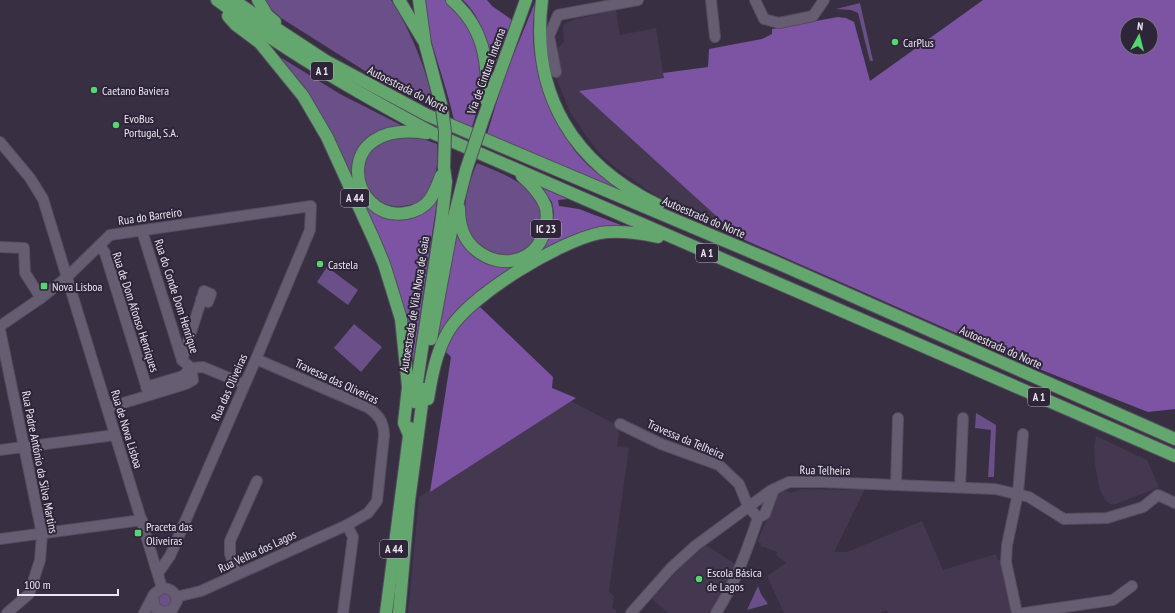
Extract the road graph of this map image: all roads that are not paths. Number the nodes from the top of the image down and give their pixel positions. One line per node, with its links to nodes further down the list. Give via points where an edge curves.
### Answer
1 (213, 0): 49 (highway, A 44, via 236,25 260,43 303,96 327,137 374,240 401,319 408,387 404,422)
2 (216, 0): 19 (highway, A 1, via 324,72)
3 (233, 0): 16 (highway, Autoestrada do Norte / A 1)
4 (258, 0): 16 (highway, A 1, via 267,15)
5 (399, 0): 15 (highway)
6 (419, 0): 15 (highway, Autoestrada de Vila Nova de Gaia / A 44)
7 (526, 0): 18 (highway, Via de Cintura Interna / A 44)
8 (542, 0): 29 (highway, A 1, via 539,44 548,85 564,124 589,156 612,178 642,198)
9 (638, 0): 17 (street, via 558,15 549,36)
10 (711, 0): 14 (street)
11 (756, 0): 12 (street, via 764,19 779,23 813,16)
12 (824, 0)
13 (455, 2): 18 (highway, via 469,16 482,47 486,67)
14 (715, 37)
15 (425, 44): 21 (highway, Autoestrada de Vila Nova de Gaia / A 44, bridge, via 442,108 445,132)
16 (326, 61): 29 (highway, Autoestrada do Norte / A 1, via 427,116)
17 (556, 72)
18 (484, 118): 23 (highway, Via de Cintura Interna / A 44, bridge)
19 (433, 133): 21 (highway, via 403,130 379,136 366,147 360,159 358,176 369,201 386,212 400,214 411,212 434,196); 22 (highway, A 1)
20 (0, 142): 30 (street, Rua de Nova Lisboa, via 30,178 43,199)
21 (444, 167): 49 (highway, Autoestrada de Vila Nova de Gaia / A 44, via 446,182 442,217)
22 (511, 169): 23 (highway, IC 23, via 538,192 547,215 542,240 523,258 507,262 498,261 479,253 468,243 459,218); 26 (highway, A 1)
23 (460, 192): 45 (highway, Autoestrada de Vila Nova de Gaia / A 44, via 433,326)
24 (311, 206): 25 (street, Rua do Barreiro); 37 (street, Rua das Oliveiras, via 310,230)
25 (142, 231): 27 (street, Rua do Barreiro, via 110,235); 36 (street, Rua do Conde Dom Henrique)
26 (685, 244): 45 (highway, via 640,233 602,233 567,244 492,288 458,318 443,341 434,362 426,415); 53 (highway, A 1)
27 (100, 246): 30 (street, Rua do Barreiro); 41 (street, Rua de Dom Afonso Henriques, via 105,253)
28 (0, 247): 31 (street, via 24,248 25,273 30,284)
29 (782, 265): 50 (highway, Autoestrada do Norte / A 1)
30 (66, 278): 31 (street, Rua do Barreiro); 42 (street, Rua de Nova Lisboa)
31 (42, 298): 33 (street, Rua do Barreiro)
32 (201, 299): 35 (street)
33 (0, 326)
34 (0, 330): 51 (street, Rua Padre António da Silva Martins)
35 (190, 331): 36 (street); 38 (street)
36 (175, 336): 38 (street, Rua do Conde Dom Henrique)
37 (256, 359): 40 (street, Rua das Oliveiras); 63 (street, Travessa das Oliveiras, via 369,408 378,415 384,426 384,436 376,502 368,513)
38 (182, 360): 39 (street, Rua do Conde Dom Henrique)
39 (191, 368): 40 (street, via 202,367); 41 (street, via 184,380)
40 (244, 384): 66 (street, Rua das Oliveiras, via 170,556)
41 (147, 391): 42 (street)
42 (107, 408): 48 (street, Rua de Nova Lisboa)
43 (898, 418): 55 (street)
44 (963, 418): 56 (street)
45 (420, 420): 80 (highway, Autoestrada de Vila Nova de Gaia / A 44, via 409,501)
46 (620, 424): 60 (street, Travessa da Telheira, via 661,444 719,465 739,484)
47 (1023, 434): 58 (street)
48 (115, 435): 51 (street); 62 (street, Rua de Nova Lisboa)
49 (409, 435): 71 (highway, Autoestrada de Vila Nova de Gaia / A 44)
50 (1175, 440)
51 (25, 447): 52 (street); 64 (street, Rua Padre António da Silva Martins)
52 (0, 450)
53 (1175, 456)
54 (257, 481): 67 (street, via 230,541 230,554)
55 (896, 484): 56 (street, Rua Telheira); 57 (street, Rua Telheira, via 789,482)
56 (960, 487): 58 (street, Rua Telheira)
57 (774, 489): 60 (street, Rua Telheira); 61 (street, via 765,514)
58 (1018, 493): 59 (street, Rua Telheira, via 1064,519 1108,518 1143,507 1158,495); 83 (street, via 1006,562)
59 (1175, 503)
60 (748, 506): 61 (street, Travessa da Telheira); 81 (street, Rua Telheira, via 695,546 671,568)
61 (758, 518): 82 (street, via 724,601)
62 (142, 520): 64 (street); 66 (street, Rua de Nova Lisboa)
63 (347, 525): 67 (street, Rua Velha dos Lagos); 77 (street, via 353,537)
64 (42, 534): 65 (street); 75 (street, Rua Padre António da Silva Martins, via 40,560 28,594)
65 (0, 539)
66 (158, 573): 69 (street, Rua de Nova Lisboa)
67 (237, 574): 70 (street, Rua Velha dos Lagos, via 201,591)
68 (1132, 586): 84 (street, via 1113,600)
69 (162, 588): 70 (street, via 171,590); 72 (street, via 157,590)
70 (176, 597): 73 (street)
71 (388, 597): 78 (highway); 79 (highway, Autoestrada de Vila Nova de Gaia / A 44)
72 (153, 598): 74 (street); 76 (street)
73 (177, 611): 74 (street)
74 (156, 612)
75 (7, 613)
76 (144, 613)
77 (343, 613)
78 (382, 613)
79 (386, 613)
80 (399, 613)
81 (631, 613)
82 (716, 613)
83 (1017, 613)
84 (1024, 613)

